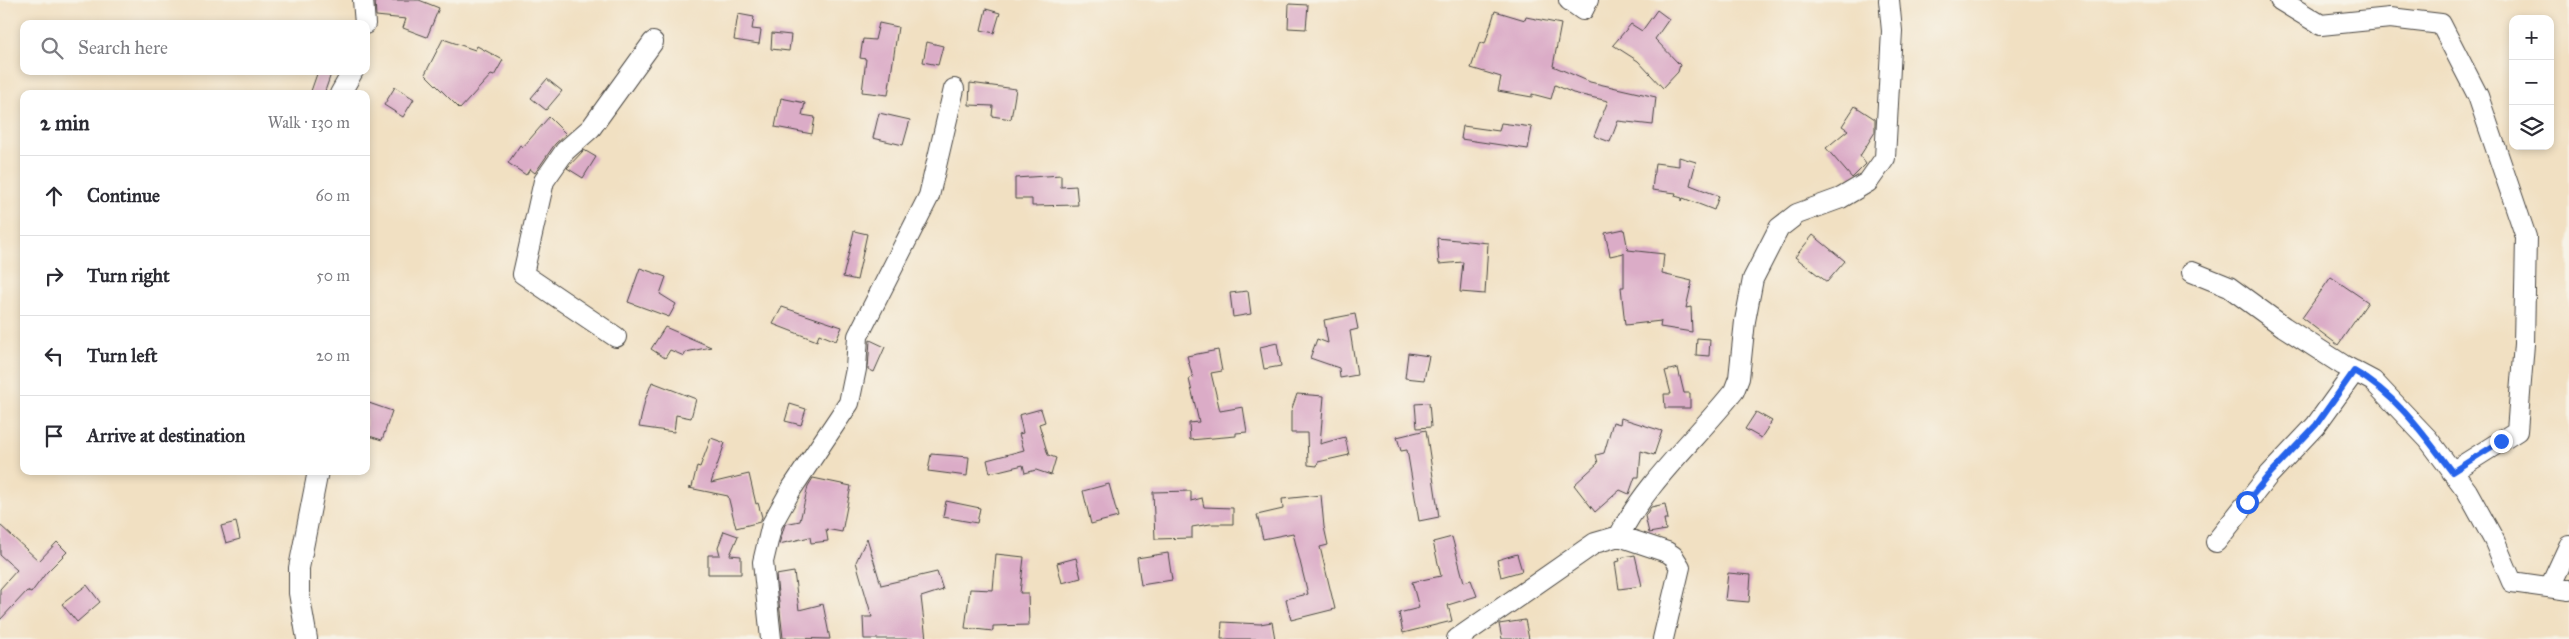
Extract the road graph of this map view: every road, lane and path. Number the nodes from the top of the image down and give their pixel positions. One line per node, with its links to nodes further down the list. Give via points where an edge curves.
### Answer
1 (363, 0): 6 (street)
2 (1568, 0): 3 (street, via 1582,10)
3 (1588, 0)
4 (1889, 0): 16 (street, via 1892,32 1885,158 1868,182 1841,198 1797,214 1779,228 1753,279 1739,378 1734,391 1651,487)
5 (2280, 0): 14 (street, via 2321,25 2390,18 2441,24 2478,96 2526,237 2524,344 2517,431)
6 (365, 20)
7 (653, 42): 12 (street, via 591,128 565,151 544,181 523,274)
8 (351, 75): 9 (street)
9 (342, 90)
10 (954, 90): 21 (street, via 929,196 858,336 849,403 772,524 764,562)
11 (2192, 272): 13 (street, via 2229,286 2284,327)
12 (616, 337)
13 (2354, 371): 14 (street, via 2373,381 2428,439); 17 (street, via 2316,425 2268,476)
14 (2452, 472): 19 (street, via 2494,540 2512,582)
15 (317, 475): 20 (street, via 299,568 299,593)
16 (1619, 536): 22 (street, via 1595,543); 23 (street, via 1667,552 1680,567)
17 (2216, 542)
18 (2569, 546): 19 (street)
19 (2560, 588)
20 (307, 639)
21 (771, 639)
22 (1457, 639)
23 (1662, 639)

